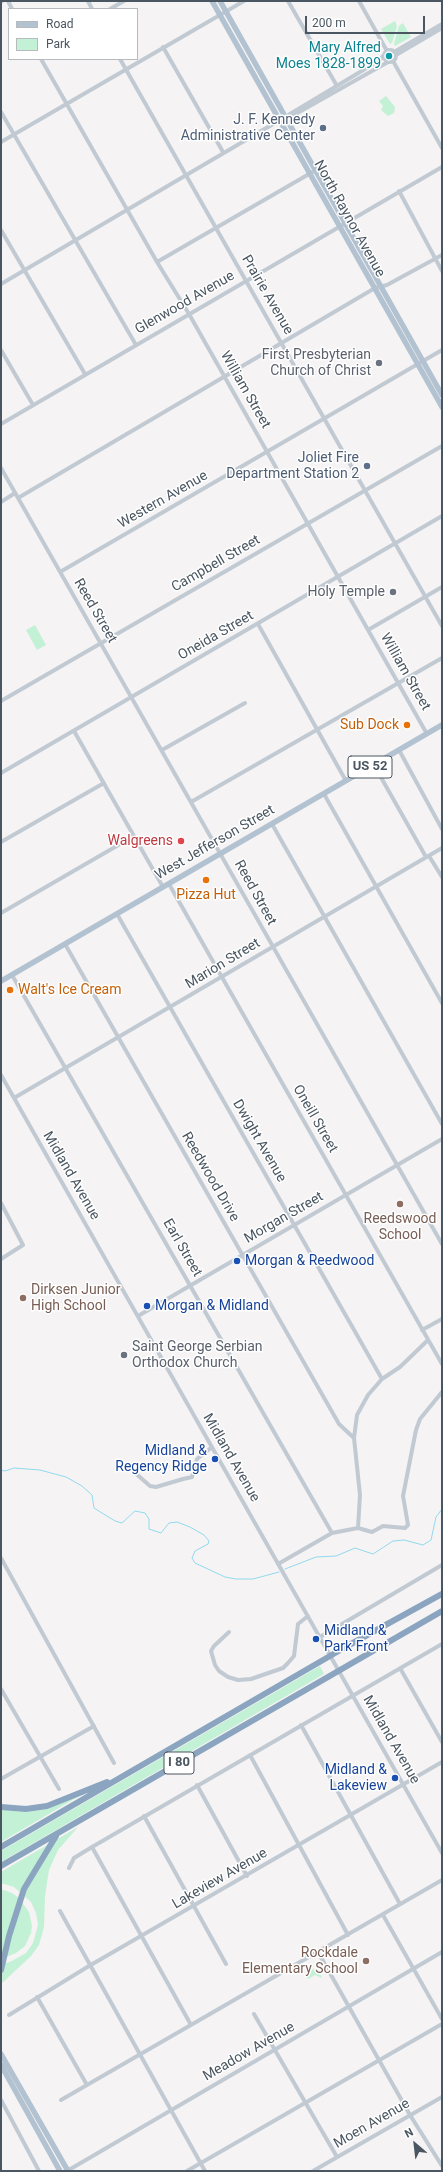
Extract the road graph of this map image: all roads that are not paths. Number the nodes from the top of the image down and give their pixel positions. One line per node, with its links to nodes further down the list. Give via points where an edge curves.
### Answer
1 (124, 1): 7 (street)
2 (212, 1): 9 (main road, North Raynor Avenue)
3 (220, 1): 8 (main road, North Raynor Avenue)
4 (244, 1): 8 (street)
5 (288, 1): 19 (street)
6 (359, 1): 12 (street)
7 (112, 8)
8 (226, 12): 9 (street); 22 (main road, North Raynor Avenue)
9 (220, 15): 11 (street); 23 (main road, North Raynor Avenue)
10 (442, 26): 13 (street)
11 (163, 47): 18 (street); 29 (street)
12 (387, 51): 13 (street); 14 (street)
13 (395, 53): 17 (street)
14 (383, 56): 17 (street); 19 (street)
15 (42, 60): 20 (street, William Street)
16 (121, 60): 18 (street, Prairie Avenue)
17 (390, 62): 22 (street, via 292,116); 28 (street)
18 (126, 69): 20 (street); 33 (street, Prairie Avenue)
19 (337, 86): 22 (street)
20 (66, 103): 24 (street); 35 (street, William Street)
21 (1, 112): 24 (street)
22 (285, 117): 23 (street); 26 (main road, North Raynor Avenue)
23 (280, 120): 27 (main road, North Raynor Avenue); 29 (street)
24 (14, 134): 25 (street); 39 (street)
25 (1, 142)
26 (300, 143): 27 (main road); 31 (main road, North Raynor Avenue)
27 (294, 146): 32 (main road, North Raynor Avenue)
28 (442, 148)
29 (223, 152): 33 (street)
30 (442, 167): 34 (street, Glenwood Avenue)
31 (316, 170): 32 (street); 36 (main road, North Raynor Avenue)
32 (310, 173): 36 (main road, North Raynor Avenue); 37 (street)
33 (185, 174): 35 (street); 37 (street, Prairie Avenue)
34 (398, 192): 36 (street, Glenwood Avenue); 41 (street)
35 (128, 209): 39 (street); 42 (street, William Street)
36 (343, 224): 45 (street, Glenwood Avenue); 47 (main road, North Raynor Avenue)
37 (216, 228): 42 (street); 45 (street, Prairie Avenue)
38 (1, 230): 43 (street)
39 (74, 239): 43 (street); 50 (street)
40 (442, 255): 41 (street)
41 (435, 259): 44 (street); 47 (street, via 387,285)
42 (157, 262): 48 (street, William Street)
43 (24, 270): 46 (street); 54 (street)
44 (442, 271)
45 (246, 280): 48 (street, Glenwood Avenue); 49 (street, Prairie Avenue)
46 (1, 284)
47 (378, 287): 49 (street); 53 (main road, North Raynor Avenue)
48 (189, 314): 50 (street, Glenwood Avenue); 55 (street, William Street)
49 (282, 343): 55 (street); 59 (street, Prairie Avenue)
50 (136, 345): 54 (street, Glenwood Avenue)
51 (1, 350): 57 (street)
52 (442, 350): 53 (street, Western Avenue)
53 (420, 362): 56 (main road, North Raynor Avenue); 58 (main road, North Raynor Avenue); 59 (street, Western Avenue)
54 (85, 374): 57 (street, Glenwood Avenue)
55 (225, 377): 62 (street, William Street); 66 (street)
56 (442, 395)
57 (33, 405): 60 (street, Glenwood Avenue)
58 (442, 406)
59 (324, 418): 62 (street, Western Avenue); 64 (street, Prairie Avenue)
60 (1, 424)
61 (442, 446): 64 (street, Campbell Street)
62 (267, 451): 69 (street, William Street); 71 (street, Western Avenue)
63 (1, 468): 65 (street, Reed Street)
64 (365, 490): 69 (street, Campbell Street); 70 (street, Prairie Avenue)
65 (15, 494): 66 (street, Reed Street); 67 (street)
66 (18, 498): 71 (street, Reed Street)
67 (1, 502)
68 (442, 516): 70 (street, Oneida Street)
69 (308, 523): 72 (street, William Street); 78 (street, Campbell Street)
70 (396, 544): 72 (street, Oneida Street); 74 (street, Prairie Avenue)
71 (60, 572): 78 (street, Reed Street)
72 (338, 577): 75 (street, Oneida Street); 77 (street, William Street)
73 (442, 587): 74 (street)
74 (426, 597): 76 (street, Prairie Avenue); 77 (street)
75 (258, 624): 81 (street, Oneida Street); 86 (street)
76 (442, 626)
77 (368, 630): 80 (street, William Street)
78 (101, 643): 81 (street, Reed Street); 82 (street, Campbell Street)
79 (442, 658): 80 (street)
80 (398, 683): 86 (street); 87 (street, William Street)
81 (132, 698): 85 (street, Oneida Street); 88 (street, Reed Street)
82 (1, 701)
83 (245, 703): 88 (street)
84 (442, 726): 87 (main road, West Jefferson Street / US 52)
85 (74, 731): 91 (street, Oneida Street); 93 (street)
86 (318, 731): 92 (street); 95 (street)
87 (427, 734): 89 (main road, West Jefferson Street / US 52)
88 (162, 750): 95 (street, Reed Street)
89 (399, 750): 90 (main road, West Jefferson Street / US 52); 97 (street)
90 (374, 765): 92 (main road, West Jefferson Street / US 52); 102 (street)
91 (1, 772)
92 (346, 781): 94 (main road, West Jefferson Street / US 52)
93 (104, 783): 98 (street); 99 (street)
94 (324, 794): 96 (main road, West Jefferson Street / US 52); 105 (street)
95 (191, 802): 101 (street, Reed Street)
96 (272, 824): 101 (main road, West Jefferson Street / US 52); 109 (street)
97 (442, 829)
98 (134, 836): 106 (street); 107 (street)
99 (1, 842)
100 (442, 848): 102 (street, Marion Street)
101 (220, 854): 104 (main road, West Jefferson Street / US 52); 111 (street, Reed Street)
102 (428, 856): 103 (street); 105 (street, Marion Street)
103 (442, 877)
104 (169, 884): 106 (main road, West Jefferson Street / US 52); 113 (street, Oneill Street)
105 (376, 886): 109 (street, Marion Street); 115 (street)
106 (163, 887): 108 (main road, West Jefferson Street / US 52)
107 (1, 913)
108 (117, 914): 110 (main road, West Jefferson Street / US 52); 116 (street, Dwight Avenue)
109 (324, 916): 111 (street, Marion Street); 121 (street)
110 (65, 944): 112 (main road, West Jefferson Street / US 52); 117 (street, Reedwood Drive)
111 (272, 947): 113 (street, Marion Street); 123 (street, Reed Street)
112 (12, 975): 114 (main road, West Jefferson Street / US 52); 118 (street, Earl Street)
113 (222, 978): 116 (street, Marion Street); 124 (street, Oneill Street)
114 (1, 981)
115 (442, 1003)
116 (170, 1008): 117 (street, Marion Street); 126 (street, Dwight Avenue)
117 (118, 1038): 118 (street, Marion Street); 128 (street, Reedwood Drive)
118 (65, 1068): 120 (street, Marion Street); 130 (street, Earl Street)
119 (1, 1075): 120 (street, Midland Avenue)
120 (14, 1098): 131 (street, Midland Avenue)
121 (442, 1124)
122 (442, 1139): 123 (street, Morgan Street)
123 (397, 1165): 124 (street, Morgan Street); 127 (street, Reed Street)
124 (346, 1195): 126 (street, Morgan Street); 133 (street, Oneill Street)
125 (1, 1203): 129 (street, via 23,1245)
126 (294, 1225): 128 (street, Morgan Street); 136 (street, Dwight Avenue)
127 (442, 1244)
128 (242, 1256): 130 (street, Morgan Street); 138 (street, Reedwood Drive, via 339,1424)
129 (1, 1259)
130 (190, 1286): 131 (street, Morgan Street); 142 (street, Earl Street)
131 (138, 1316): 139 (street, Midland Avenue)
132 (442, 1319): 133 (street)
133 (422, 1330): 134 (street, Oneill Street)
134 (428, 1340): 135 (street, Oneill Street); 136 (street, via 400,1367)
135 (442, 1364)
136 (382, 1379): 138 (street, via 368,1395 357,1415)
137 (442, 1392): 141 (street, via 420,1419 416,1430 403,1496 408,1525 405,1528 383,1526 372,1532)
138 (354, 1438): 141 (street, via 360,1495)
139 (212, 1448): 140 (street, via 197,1459 192,1476 156,1487 150,1486); 144 (street, Midland Avenue)
140 (134, 1471)
141 (358, 1528): 142 (street)
142 (332, 1533): 144 (street)
143 (1, 1558): 156 (street)
144 (278, 1564): 148 (street, Midland Avenue)
145 (442, 1565): 150 (street)
146 (442, 1594): 162 (highway, I 80)
147 (442, 1611): 170 (highway, I 80)
148 (308, 1616): 149 (street, via 298,1624 294,1656 288,1663 283,1668 251,1679 238,1680 228,1677 214,1665 214,1646); 150 (street, Midland Avenue)
149 (229, 1632)
150 (320, 1637): 154 (street, Midland Avenue)
151 (442, 1644): 152 (street)
152 (400, 1668): 154 (street); 157 (street)
153 (1, 1689): 159 (street)
154 (352, 1694): 155 (street); 164 (street, Midland Avenue)
155 (301, 1725): 158 (street); 168 (street)
156 (94, 1726): 159 (street); 161 (street)
157 (442, 1742)
158 (250, 1755): 165 (street); 171 (street)
159 (40, 1757): 163 (street); 166 (street)
160 (442, 1762): 164 (street, Lakeview Avenue)
161 (114, 1763)
162 (122, 1777): 167 (highway, via 47,1806 26,1809); 172 (highway, I 80)
163 (1, 1779)
164 (403, 1784): 168 (street, Lakeview Avenue); 174 (street, Midland Avenue)
165 (197, 1785): 169 (street); 177 (street)
166 (59, 1789)
167 (1, 1807)
168 (350, 1815): 171 (street, Lakeview Avenue); 179 (street)
169 (144, 1816): 173 (street); 180 (street)
170 (57, 1834): 175 (highway, I 80); 190 (highway, via 24,1889)
171 (299, 1845): 177 (street, Lakeview Avenue); 183 (street)
172 (1, 1847)
173 (92, 1847): 176 (street, via 74,1858); 184 (street)
174 (442, 1853)
175 (1, 1866)
176 (69, 1868)
177 (247, 1876): 180 (street, Lakeview Avenue)
178 (442, 1880): 179 (street)
179 (400, 1904): 182 (street)
180 (194, 1907): 184 (street, Lakeview Avenue); 187 (street)
181 (60, 1911): 188 (street)
182 (383, 1915): 183 (street); 189 (street)
183 (348, 1935): 185 (street)
184 (142, 1937): 188 (street, Lakeview Avenue); 197 (street)
185 (318, 1952): 192 (street); 197 (street)
186 (442, 1952): 189 (street, Meadow Avenue)
187 (226, 1964)
188 (89, 1966): 191 (street, Lakeview Avenue); 200 (street)
189 (413, 1969): 192 (street, Meadow Avenue); 195 (street)
190 (1, 1970)
191 (37, 1997): 194 (street, Lakeview Avenue); 203 (street)
192 (349, 2007): 198 (street, Meadow Avenue); 201 (street)
193 (254, 2014): 198 (street)
194 (9, 2015)
195 (442, 2019)
196 (442, 2024): 201 (street)
197 (191, 2025): 200 (street)
198 (275, 2050): 207 (street); 208 (street, Meadow Avenue)
199 (1, 2054): 215 (main road)
200 (139, 2055): 203 (street); 208 (street)
201 (379, 2061): 207 (street); 209 (street)
202 (1, 2065): 214 (main road)
203 (87, 2085): 206 (street)
204 (442, 2096): 209 (street, Moen Avenue)
205 (1, 2100): 213 (street)
206 (61, 2100)
207 (306, 2104): 210 (street); 211 (street)
208 (170, 2111): 211 (street); 215 (street, Meadow Avenue)
209 (410, 2115): 210 (street, Moen Avenue); 212 (street)
210 (337, 2157): 218 (street, Moen Avenue)
211 (200, 2163): 216 (street); 217 (street)
212 (442, 2166)
213 (39, 2171)
214 (60, 2171)
215 (67, 2171)
216 (188, 2171)
217 (205, 2171)
218 (313, 2171)

